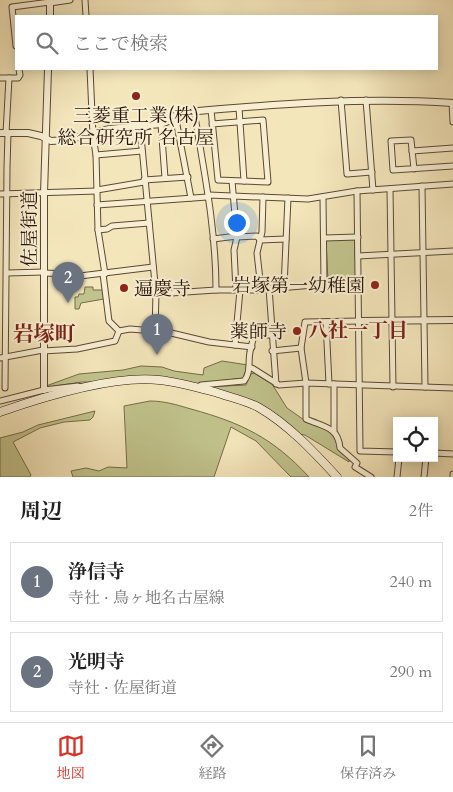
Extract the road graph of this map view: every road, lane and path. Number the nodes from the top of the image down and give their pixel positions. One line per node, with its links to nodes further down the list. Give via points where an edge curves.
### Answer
1 (70, 0): 4 (street)
2 (85, 0): 6 (street)
3 (27, 2): 4 (street); 7 (street, via 12,7)
4 (50, 2): 5 (street)
5 (50, 15)
6 (86, 15)
7 (15, 36)
8 (20, 70): 12 (street, via 19,77)
9 (48, 70): 27 (street, 佐屋街道)
10 (90, 70): 26 (street)
11 (0, 78): 12 (street)
12 (9, 78): 25 (street)
13 (341, 100): 14 (street); 16 (street); 34 (street, via 348,174)
14 (366, 100): 15 (street); 34 (street)
15 (452, 103): 21 (street)
16 (239, 108): 17 (street); 20 (street)
17 (211, 110): 18 (street); 23 (street)
18 (194, 111): 19 (street); 49 (street)
19 (174, 116): 22 (street); 35 (street)
20 (240, 122): 23 (street); 39 (street); 39 (street, via 263,120 268,182)
21 (453, 122)
22 (161, 124): 24 (street); 36 (street)
23 (212, 124): 38 (street, via 218,180)
24 (140, 126): 26 (street); 29 (street)
25 (5, 133): 27 (street); 48 (street)
26 (93, 133): 27 (street, via 62,140); 31 (street)
27 (45, 138): 46 (street, 佐屋街道)
28 (453, 148): 30 (street)
29 (142, 151): 31 (street); 37 (street)
30 (412, 151): 33 (street); 33 (street, via 411,140 391,141 393,170)
31 (96, 156): 43 (street)
32 (453, 166): 33 (street)
33 (414, 168)
34 (372, 172): 44 (street)
35 (188, 177): 36 (street); 53 (street)
36 (165, 178): 37 (street)
37 (144, 181): 43 (street); 55 (street)
38 (232, 181): 39 (street); 50 (street)
39 (244, 181)
40 (453, 184): 41 (street)
41 (422, 186): 42 (street); 66 (street)
42 (390, 189): 44 (street); 67 (street)
43 (97, 190): 46 (street); 56 (street)
44 (373, 190): 45 (street)
45 (357, 191): 51 (street); 60 (street)
46 (44, 193): 48 (street); 71 (street, 佐屋街道)
47 (0, 194): 48 (street)
48 (7, 194): 70 (street)
49 (209, 195): 50 (street); 53 (street); 61 (street)
50 (234, 196): 52 (street); 59 (street)
51 (323, 196): 54 (street); 62 (street)
52 (263, 197): 54 (street); 64 (street)
53 (191, 198): 55 (street)
54 (288, 198): 63 (street)
55 (146, 200): 56 (street); 57 (street)
56 (97, 204): 58 (street)
57 (149, 223): 58 (street); 69 (street)
58 (98, 230): 72 (street)
59 (237, 237): 61 (street); 64 (street, via 256,236); 79 (street, via 234,250)
60 (358, 237): 62 (street); 68 (street)
61 (213, 238): 78 (street)
62 (324, 238): 74 (street)
63 (286, 239): 64 (street); 75 (street)
64 (260, 240): 77 (street, via 257,253)
65 (453, 251): 66 (street)
66 (423, 252): 67 (street); 83 (street)
67 (391, 254): 68 (street); 86 (street)
68 (358, 256): 73 (street)
69 (153, 267): 72 (street); 82 (street)
70 (7, 273): 71 (street); 81 (street)
71 (44, 273): 72 (street); 96 (street, 佐屋街道)
72 (104, 274): 90 (street, via 109,321)
73 (359, 281): 74 (street); 85 (street)
74 (324, 284): 75 (street)
75 (284, 287): 76 (street)
76 (269, 288): 77 (street); 92 (street)
77 (261, 289): 79 (street)
78 (216, 290): 79 (street); 82 (street)
79 (238, 290): 93 (street)
80 (0, 294): 81 (street)
81 (7, 294): 88 (street)
82 (156, 294): 91 (street)
83 (424, 320): 84 (street); 86 (street); 108 (street)
84 (453, 320)
85 (360, 321): 86 (street); 89 (street); 103 (street)
86 (392, 321): 106 (street)
87 (0, 322): 88 (street)
88 (6, 322): 98 (street)
89 (326, 322): 95 (street, via 305,322); 102 (street)
90 (119, 331): 91 (street, via 130,328); 96 (street, via 115,341 77,349)
91 (155, 331): 93 (street)
92 (271, 335): 94 (street, via 254,335); 97 (street)
93 (235, 345): 94 (street)
94 (252, 347): 99 (street)
95 (301, 348): 97 (street); 100 (street)
96 (43, 351): 98 (street); 110 (street, 佐屋街道)
97 (272, 351): 101 (street)
98 (3, 358): 107 (street)
99 (249, 368): 101 (street); 105 (street, via 244,381)
100 (306, 383): 101 (street); 102 (street); 113 (street, via 306,419)
101 (276, 384)
102 (332, 384): 103 (street); 113 (street)
103 (360, 386): 106 (street); 114 (street)
104 (87, 387): 105 (main road, via 138,379); 110 (street); 112 (main road)
105 (198, 387): 121 (main road, via 258,408 299,438)
106 (394, 387): 108 (street)
107 (5, 388)
108 (425, 388): 109 (street)
109 (453, 388)
110 (44, 390): 111 (street)
111 (0, 401)
112 (0, 412)
113 (334, 431): 120 (street, via 340,448)
114 (360, 451): 115 (street); 120 (street)
115 (393, 452)
116 (438, 453): 117 (street)
117 (453, 454)
118 (399, 462): 123 (street)
119 (426, 462): 124 (street)
120 (358, 463): 122 (street, via 355,467)
121 (337, 477)
122 (371, 477)
123 (397, 477)
124 (424, 477)

